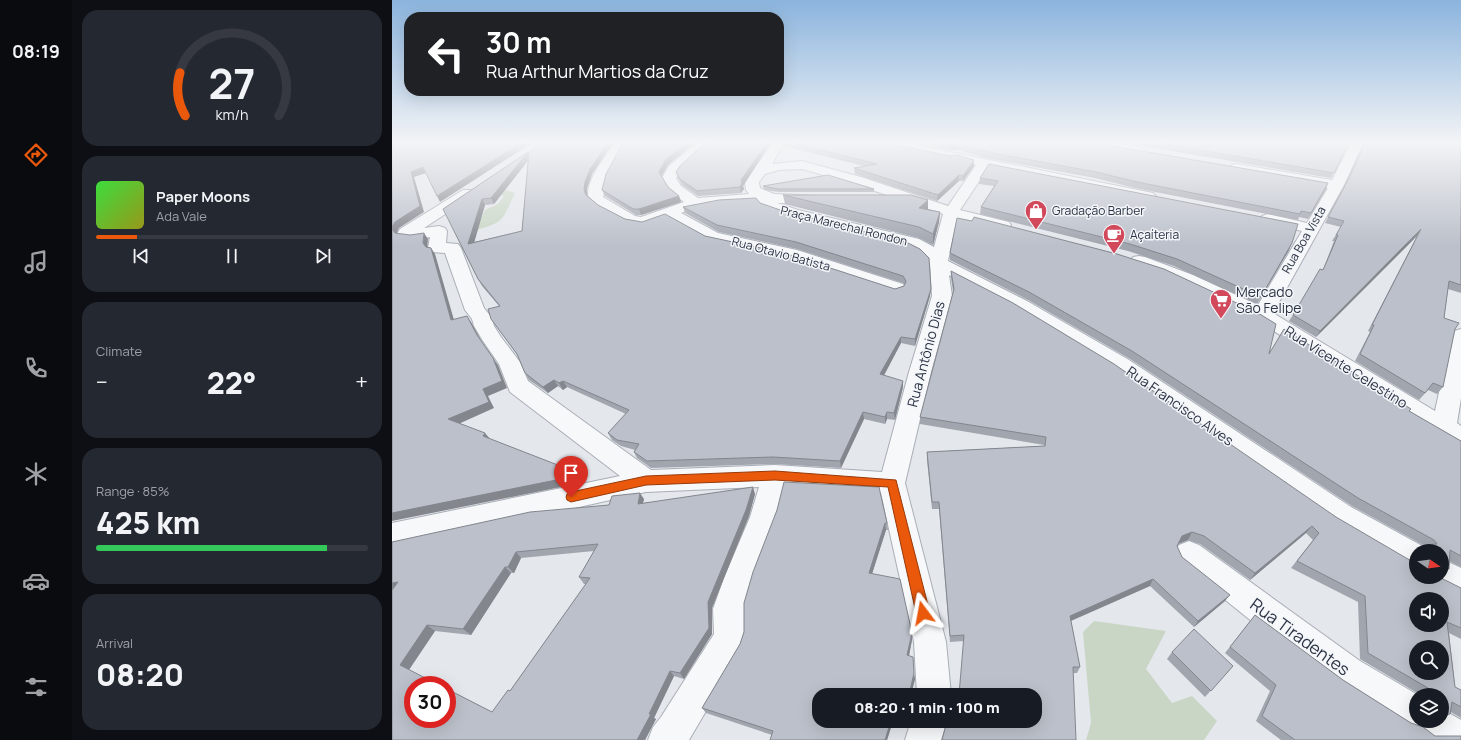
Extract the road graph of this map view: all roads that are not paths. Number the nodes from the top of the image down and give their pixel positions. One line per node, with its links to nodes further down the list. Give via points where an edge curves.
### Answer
1 (601, 178): 19 (street, Praça Marechal Rondon, via 594,197 630,220 648,221)
2 (669, 178): 17 (street, via 676,189)
3 (755, 178): 12 (street, via 752,182 753,190 758,194)
4 (847, 178): 15 (street)
5 (974, 178): 18 (street, Rua Antônio Dias)
6 (1064, 178): 16 (street)
7 (1297, 178): 9 (street)
8 (1340, 178): 9 (street, Rua Boa Vista)
9 (1337, 184): 21 (street, Rua Boa Vista)
10 (478, 186): 23 (street)
11 (743, 198): 12 (street, Praça Marechal Rondon); 17 (street, Praça Marechal Rondon); 25 (street, Praça Marechal Rondon, via 793,214 913,243 927,250)
12 (779, 199): 13 (street)
13 (825, 199)
14 (871, 199): 15 (street)
15 (910, 199): 18 (street)
16 (1166, 199)
17 (695, 204): 19 (street, Praça Marechal Rondon)
18 (951, 212): 22 (street); 25 (street, Rua Antônio Dias)
19 (670, 213): 26 (street, Rua Otavio Batista, via 713,237 791,254)
20 (1257, 217): 21 (street)
21 (1310, 228): 27 (street, Rua Boa Vista)
22 (1023, 231)
23 (398, 235): 31 (street, via 439,231 437,248 452,248 475,310 509,362 518,386)
24 (1122, 256): 27 (street, Rua Vicente Celestino, via 1187,279)
25 (939, 263): 32 (street, Rua Antônio Dias, via 942,296); 35 (street, Rua Francisco Alves, via 1020,305 1122,365 1341,515)
26 (896, 288)
27 (1262, 315): 29 (street, Rua Vicente Celestino)
28 (1461, 336): 29 (street)
29 (1452, 433)
30 (775, 476): 31 (street); 32 (street); 42 (street, via 764,516 729,609 730,638)
31 (646, 481): 33 (street)
32 (892, 483): 38 (street, via 930,642)
33 (392, 536)
34 (1189, 554): 39 (street, Rua Tiradentes, via 1348,673)
35 (1409, 554)
36 (1449, 577): 37 (street)
37 (1461, 584)
38 (933, 688)
39 (1409, 710)
40 (927, 728): 43 (street)
41 (1440, 728): 44 (street)
42 (666, 740)
43 (923, 740)
44 (1460, 740)

